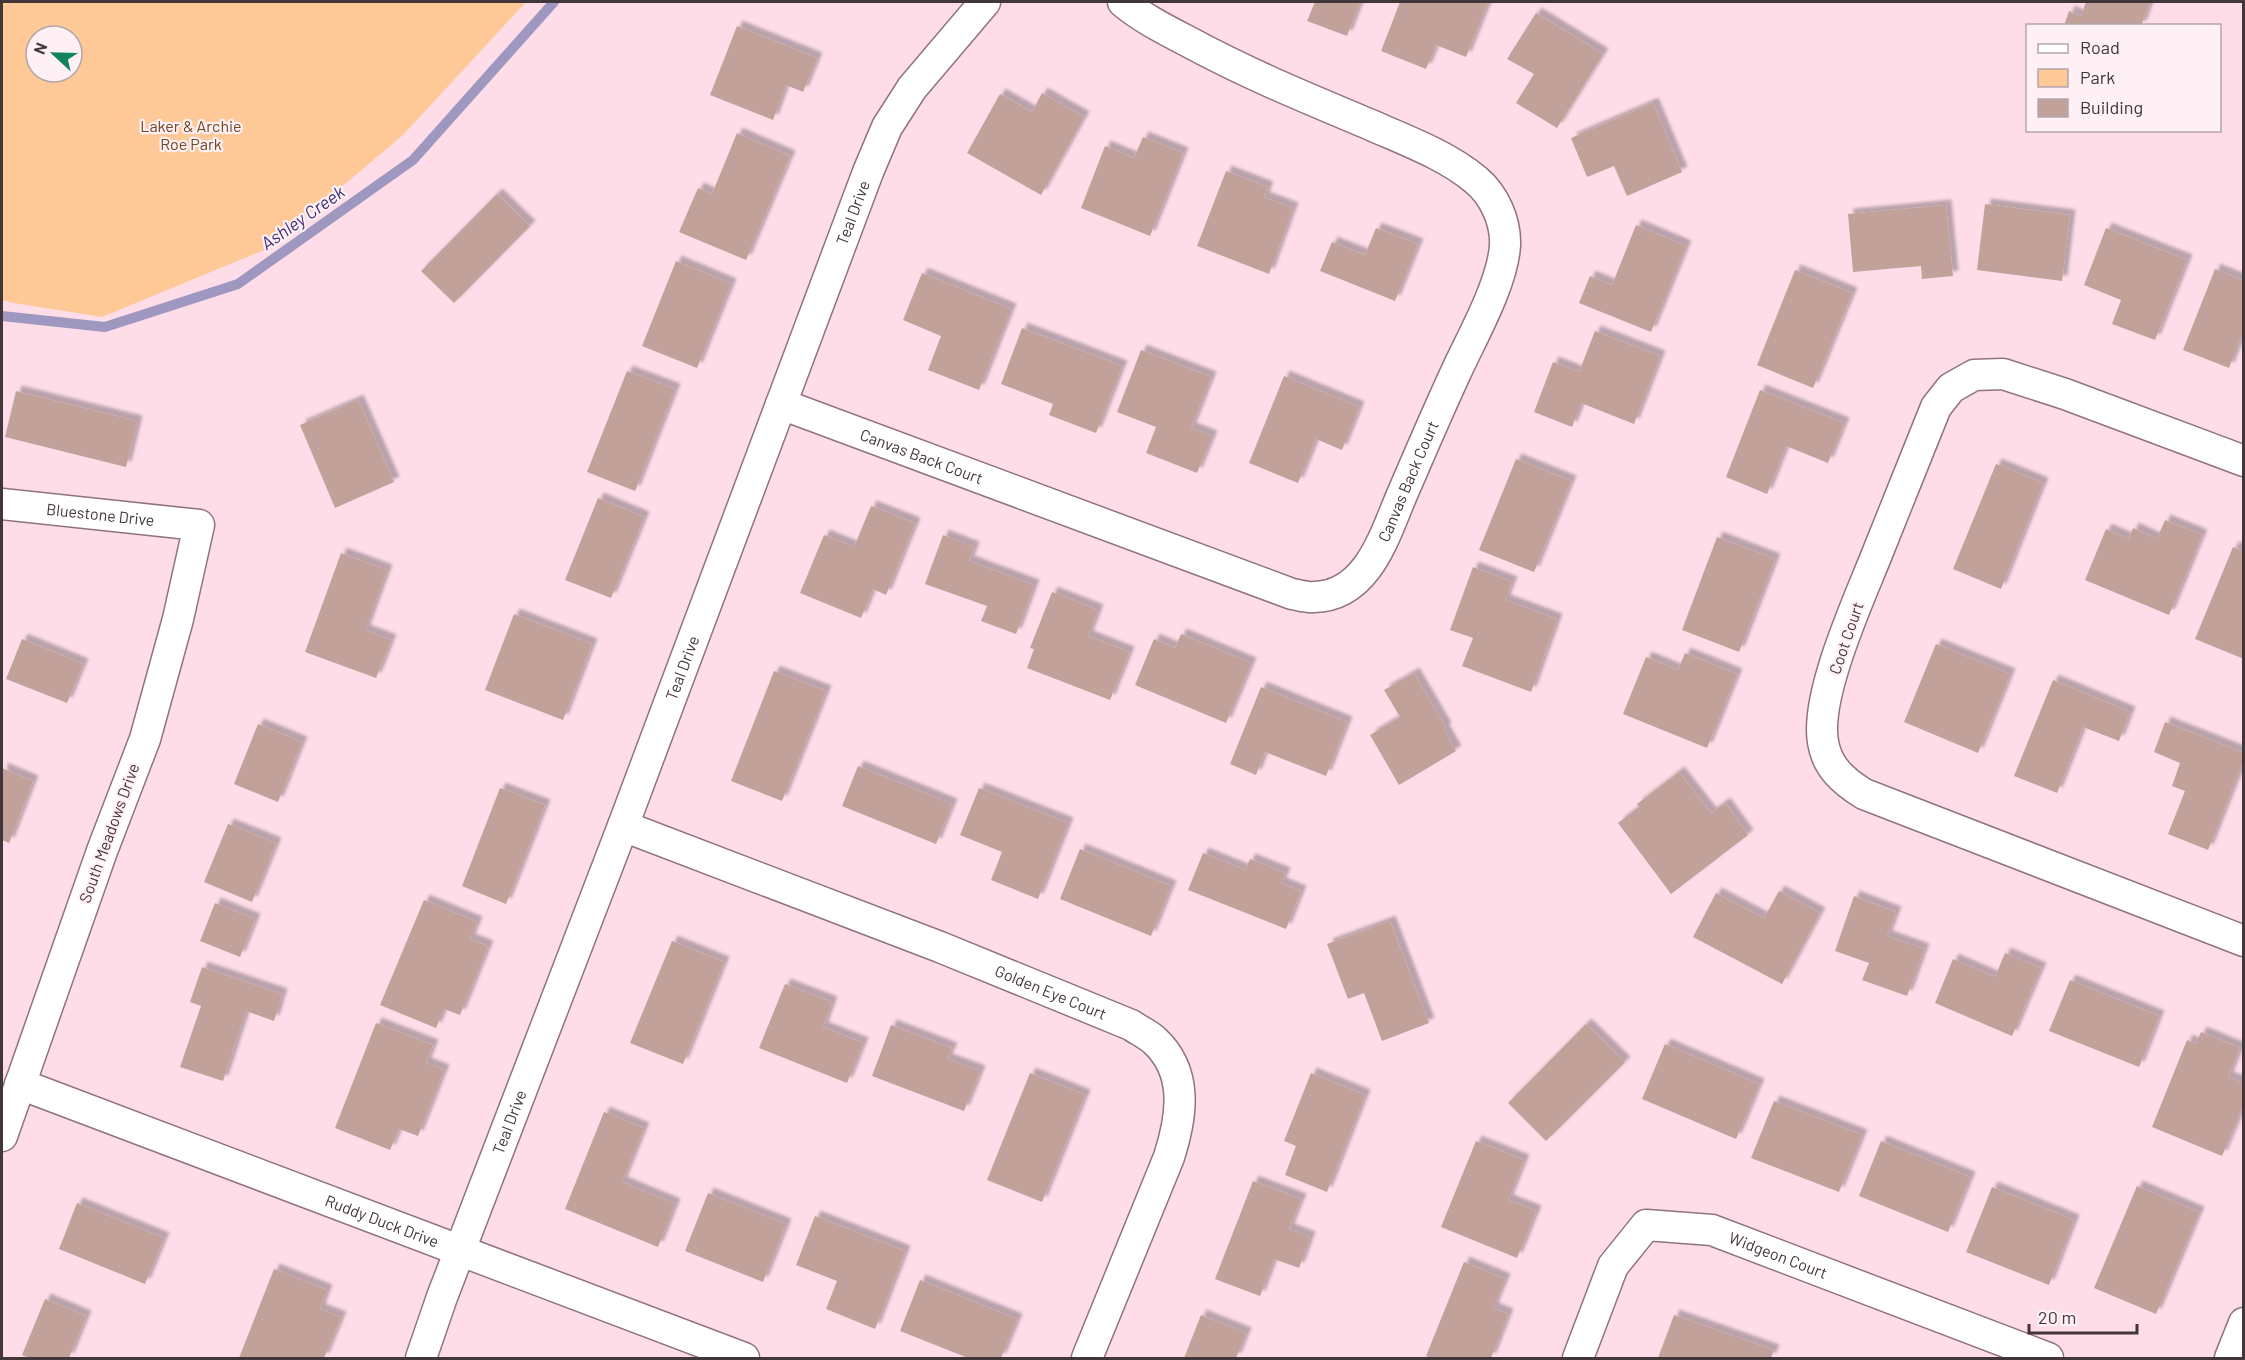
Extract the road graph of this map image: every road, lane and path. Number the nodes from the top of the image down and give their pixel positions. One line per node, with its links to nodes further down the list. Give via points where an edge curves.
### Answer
1 (985, 2): 3 (street, Teal Drive, via 912,88 887,127)
2 (1123, 2): 3 (street, Canvas Back Court, via 1150,21 1238,68 1412,143 1458,167 1493,199 1502,220 1505,244 1501,268 1481,318 1381,543 1355,582 1336,593 1314,597 1292,594)
3 (781, 404): 7 (street, Teal Drive)
4 (2244, 461): 8 (street, Coot Court, via 2003,374 1974,375 1951,388 1936,407 1853,615 1822,720 1823,743 1830,765 1845,782 1864,794)
5 (2, 504): 6 (street, Bluestone Drive)
6 (199, 525): 9 (street, South Meadows Drive, via 145,739)
7 (623, 826): 11 (street, Teal Drive); 15 (street, Golden Eye Court, via 940,947 1131,1025 1153,1039 1170,1059 1179,1082 1177,1132)
8 (2244, 941)
9 (20, 1084): 10 (street, South Meadows Drive); 11 (street, Ruddy Duck Drive)
10 (2, 1136)
11 (461, 1251): 13 (street, Teal Drive); 14 (street, Ruddy Duck Drive)
12 (2244, 1323): 18 (street)
13 (421, 1359)
14 (744, 1359)
15 (1087, 1359)
16 (1578, 1359): 17 (street, Widgeon Court, via 1613,1266 1646,1225 1712,1230)
17 (2048, 1359)
18 (2230, 1359)

